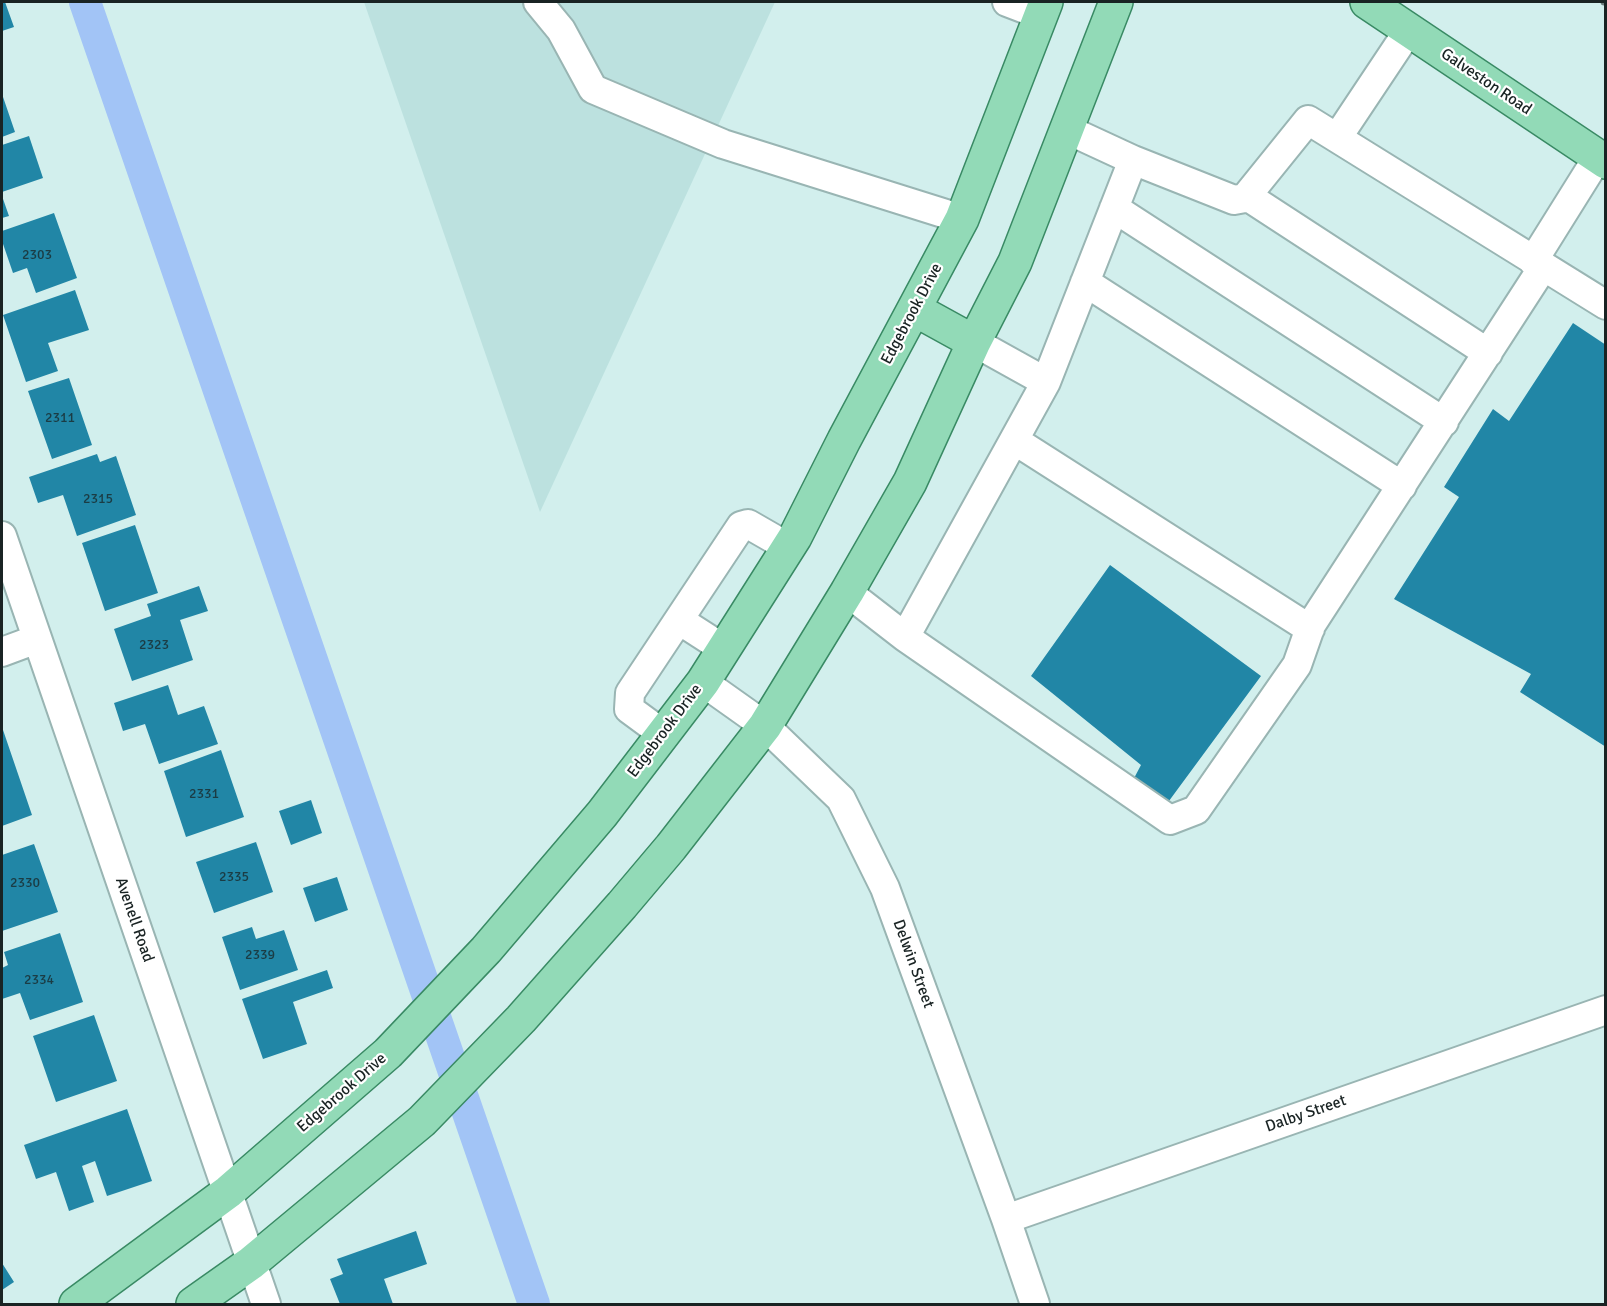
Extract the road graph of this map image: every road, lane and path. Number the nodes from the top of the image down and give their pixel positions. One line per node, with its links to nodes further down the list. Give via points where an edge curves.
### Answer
1 (538, 2): 13 (street, via 561,30 593,89 723,144)
2 (1007, 2): 5 (street)
3 (1116, 2): 7 (main road)
4 (1367, 2): 6 (main road, Galveston Road)
5 (1043, 8): 13 (main road, Edgebrook Drive)
6 (1409, 30): 8 (street); 9 (main road, Galveston Road)
7 (1066, 129): 10 (street); 18 (main road, via 1015,262)
8 (1337, 138): 11 (street, via 1308,120); 14 (street)
9 (1602, 159): 14 (street)
10 (1133, 160): 11 (street, via 1234,200); 12 (street)
11 (1247, 196): 19 (street)
12 (1114, 207): 15 (street); 21 (street)
13 (962, 219): 17 (main road, Edgebrook Drive)
14 (1538, 264): 16 (street); 19 (street)
15 (1085, 282): 20 (street); 23 (street)
16 (1605, 305)
17 (914, 309): 18 (main road); 25 (main road, Edgebrook Drive)
18 (974, 342): 20 (street); 26 (main road, via 910,482)
19 (1488, 353): 21 (street)
20 (1046, 382): 22 (street)
21 (1444, 422): 23 (street)
22 (1014, 440): 28 (street); 29 (street)
23 (1402, 486): 28 (street)
24 (2, 536): 30 (street, Avenell Road)
25 (788, 547): 27 (street, via 748,524 741,526); 31 (main road, Edgebrook Drive)
26 (847, 592): 29 (street); 34 (main road)
27 (679, 620): 31 (street); 35 (street, via 630,693 629,709)
28 (1310, 629): 29 (street, via 1298,665 1196,810 1170,820)
29 (905, 637)
30 (37, 639): 32 (street); 37 (street, Avenell Road)
31 (724, 649): 33 (main road, Edgebrook Drive)
32 (2, 652)
33 (703, 682): 34 (street, Delwin Street); 35 (main road, Edgebrook Drive)
34 (765, 726): 38 (street, Delwin Street, via 841,800 885,888); 39 (main road, via 622,906 521,1019 422,1121)
35 (663, 734): 37 (main road, Edgebrook Drive, via 602,814 486,950 388,1053)
36 (1605, 1010): 38 (street, Dalby Street)
37 (228, 1192): 39 (street, Avenell Road); 40 (main road, Edgebrook Drive)
38 (1006, 1218): 43 (street, Delwin Street)
39 (251, 1263): 41 (main road); 42 (street, Avenell Road)
40 (76, 1305)
41 (193, 1305)
42 (266, 1305)
43 (1035, 1305)

